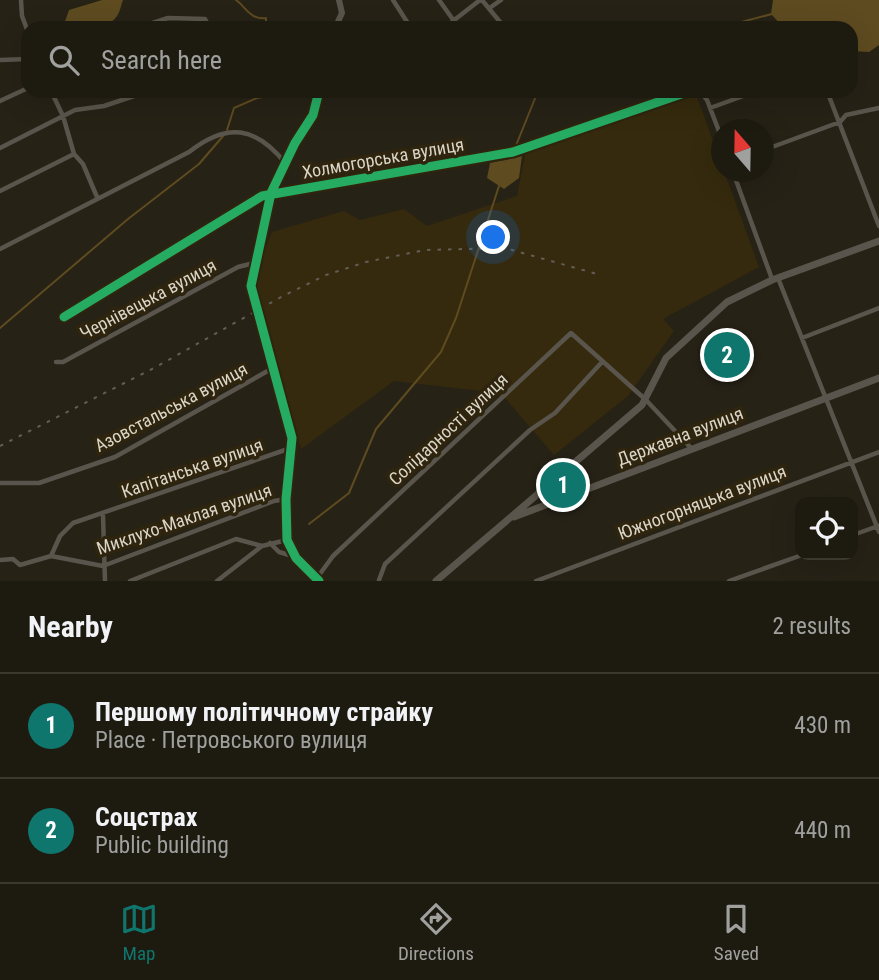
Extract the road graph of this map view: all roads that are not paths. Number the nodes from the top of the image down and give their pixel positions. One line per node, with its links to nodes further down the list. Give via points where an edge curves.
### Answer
1 (21, 0): 8 (street)
2 (339, 0): 11 (street)
3 (393, 0): 12 (street)
4 (439, 0): 13 (street)
5 (481, 0): 7 (street); 13 (street)
6 (501, 0): 7 (street)
7 (491, 7): 14 (street)
8 (24, 21)
9 (159, 21): 10 (street)
10 (206, 21)
11 (338, 21)
12 (406, 21)
13 (454, 21)
14 (500, 21)
15 (21, 59): 16 (street)
16 (0, 60)
17 (21, 91): 25 (street)
18 (54, 98): 28 (street)
19 (125, 98): 28 (street)
20 (317, 98): 34 (street)
21 (670, 98): 37 (street, Холмогорська вулиця, via 513,152)
22 (704, 98): 26 (street)
23 (738, 98): 26 (street)
24 (830, 98): 30 (street)
25 (0, 101)
26 (710, 108): 29 (street)
27 (879, 108): 30 (street, via 846,115)
28 (63, 116): 32 (street); 33 (street)
29 (714, 119)
30 (840, 122): 31 (street); 39 (street)
31 (774, 146)
32 (0, 148)
33 (74, 154): 36 (street); 38 (street)
34 (286, 164): 37 (street); 38 (street, via 269,145 232,130 215,134 189,152)
35 (737, 182): 43 (street)
36 (0, 193)
37 (271, 193): 42 (street); 45 (street, Холмогорська вулиця, via 240,207)
38 (97, 197): 41 (street)
39 (879, 226)
40 (879, 241): 43 (main road)
41 (0, 249)
42 (254, 263): 47 (street, Чернівецька вулиця, via 238,267); 49 (street, via 252,296)
43 (775, 279): 46 (street); 52 (main road, via 734,296 671,353)
44 (879, 308): 46 (street)
45 (64, 317)
46 (802, 338): 51 (street)
47 (56, 362)
48 (602, 362): 52 (street, Солідарності вулиця); 71 (street, Солідарності вулиця, via 571,333 333,556); 72 (street, via 555,413 530,430 385,564)
49 (273, 368): 53 (street); 57 (street, Азовстальська вулиця, via 115,457 39,483)
50 (879, 378): 51 (main road, Державна вулиця)
51 (826, 398): 54 (main road, Державна вулиця); 56 (street)
52 (646, 400): 54 (street, Солідарності вулиця); 60 (main road)
53 (292, 447): 58 (street); 59 (street, Капітанська вулиця)
54 (691, 448): 60 (main road, Державна вулиця)
55 (879, 452): 56 (street, Южногорняцька вулиця)
56 (851, 462): 61 (street); 77 (street, Южногорняцька вулиця)
57 (0, 483)
58 (286, 499): 63 (street); 70 (street, Миклухо-Маклая вулиця)
59 (103, 515): 66 (street, Капітанська вулиця, via 73,523 60,536); 70 (street)
60 (507, 520): 76 (main road)
61 (878, 528): 62 (street)
62 (858, 534)
63 (288, 540): 64 (street); 68 (street)
64 (269, 543): 65 (street); 68 (street)
65 (262, 546): 74 (street, via 236,538); 75 (street)
66 (51, 556): 69 (street, via 20,565 13,559); 70 (street, Миклухо-Маклая вулиця)
67 (795, 557): 78 (street)
68 (296, 558): 71 (street)
69 (0, 560)
70 (103, 566): 73 (street)
71 (318, 580)
72 (379, 580)
73 (105, 581)
74 (130, 581)
75 (217, 581)
76 (436, 581)
77 (536, 581)
78 (729, 581)

